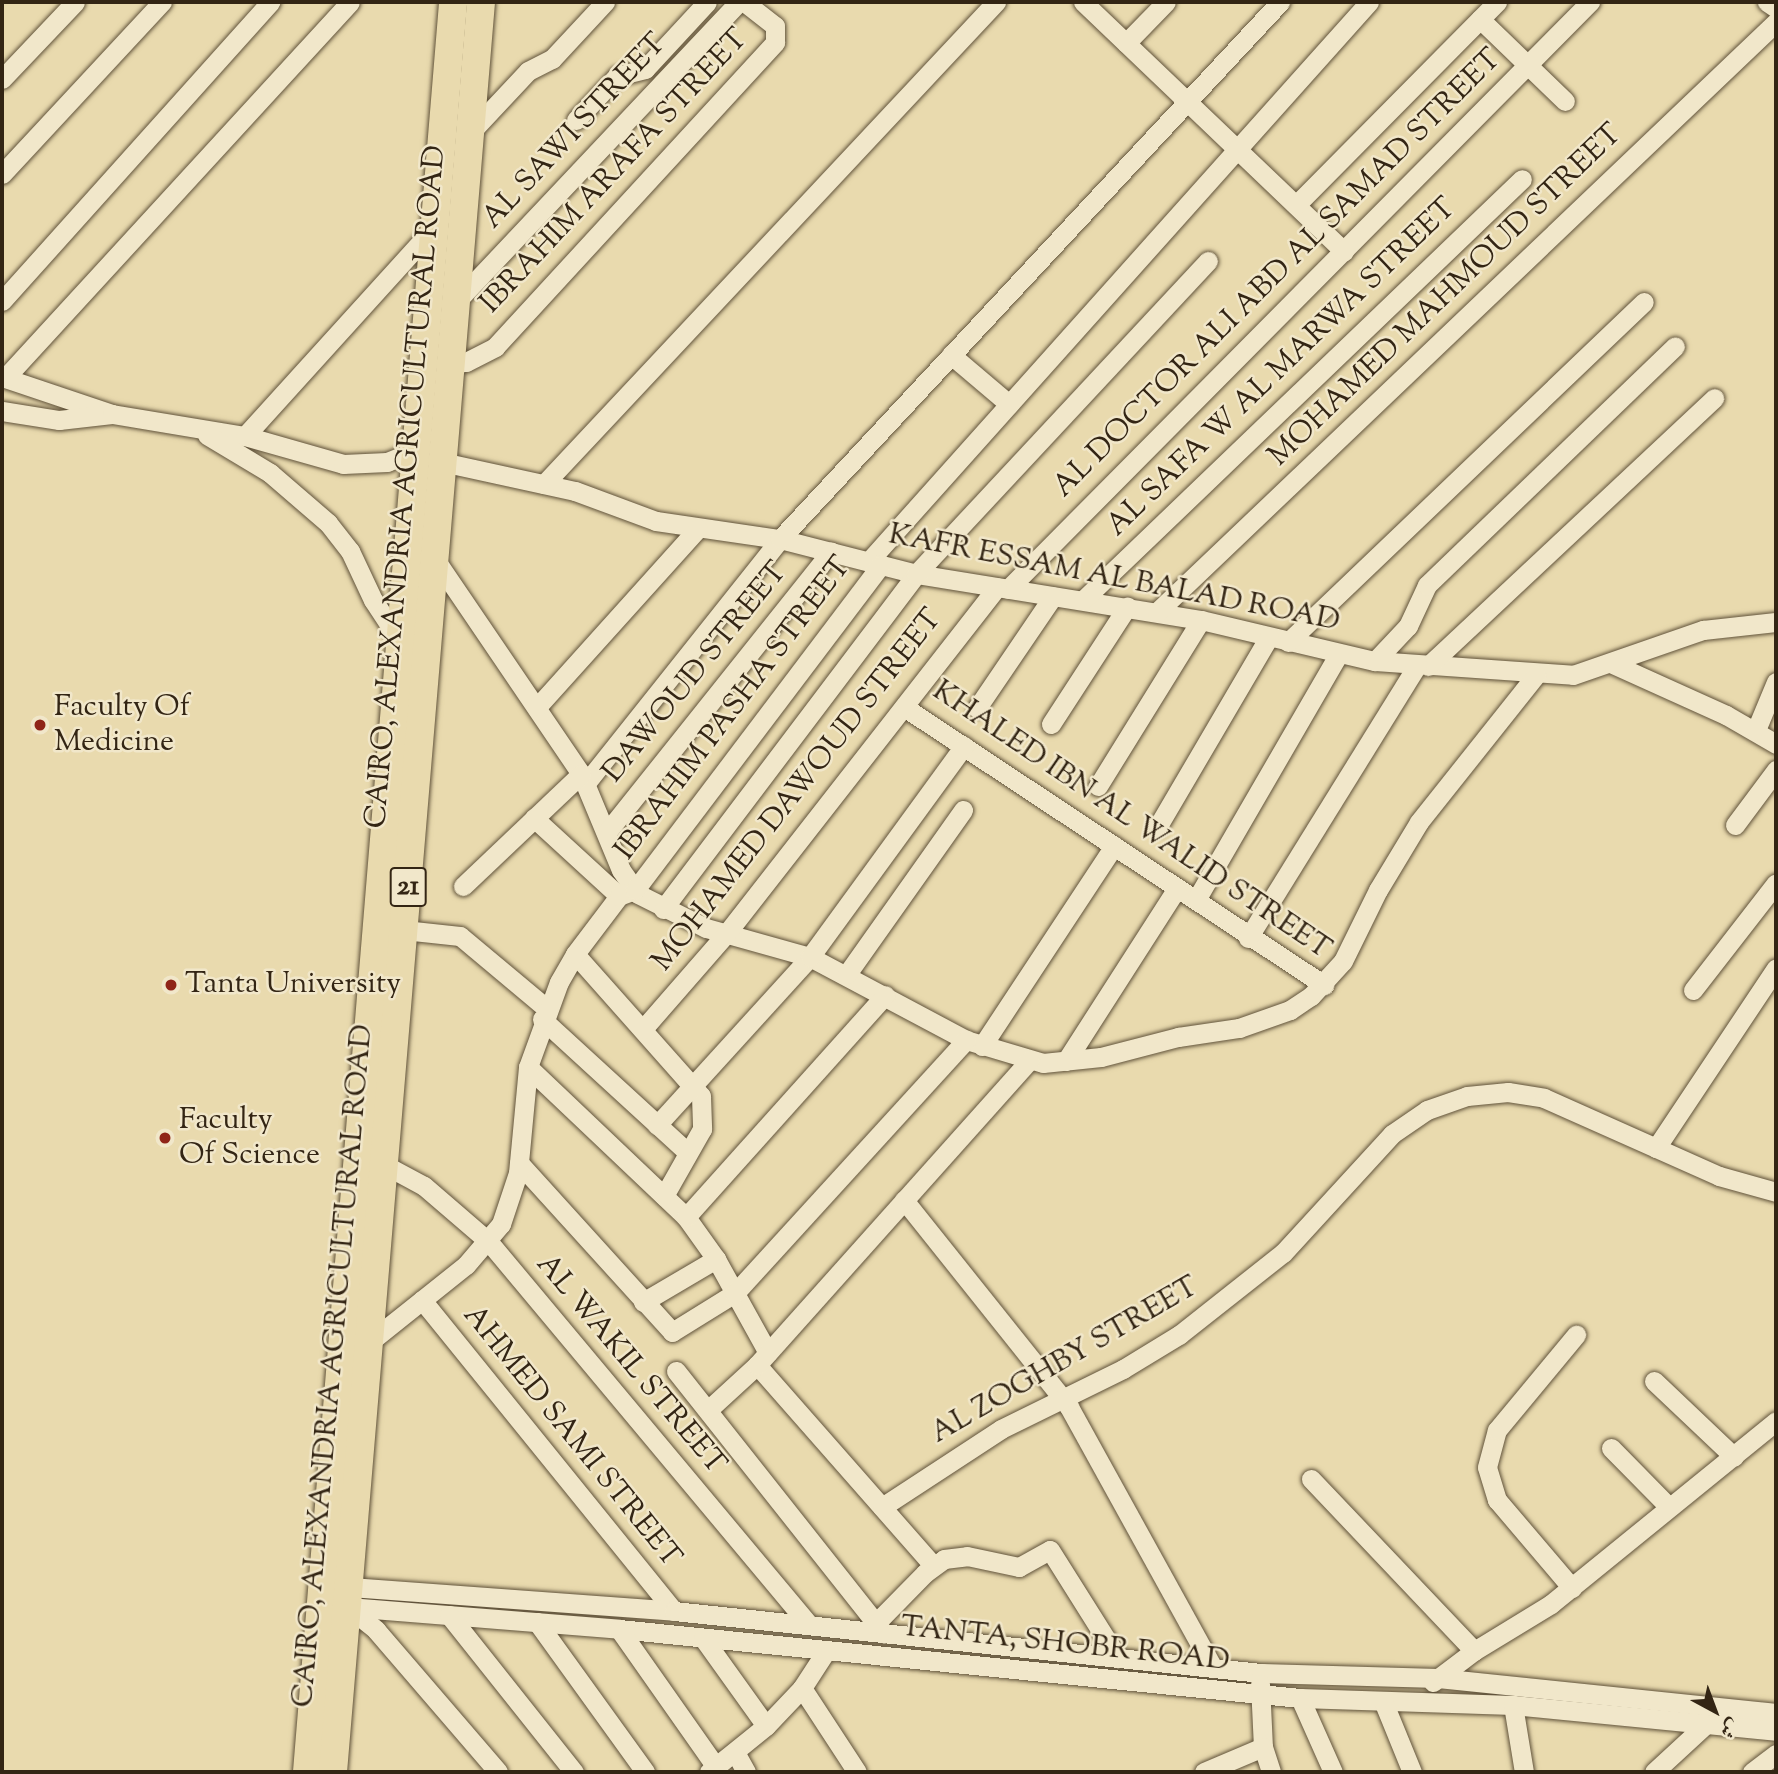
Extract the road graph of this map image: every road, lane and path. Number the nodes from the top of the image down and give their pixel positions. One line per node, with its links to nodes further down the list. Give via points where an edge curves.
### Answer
1 (75, 2): 23 (street)
2 (162, 2): 29 (street)
3 (270, 2): 35 (street)
4 (351, 2): 41 (street)
5 (453, 2): 32 (highway, CAIRO, ALEXANDRIA AGRICULTURAL ROAD / 21)
6 (481, 2): 27 (highway, CAIRO, ALEXANDRIA AGRICULTURAL ROAD / 21)
7 (605, 2): 27 (street, via 552,59 528,71)
8 (706, 2): 26 (street, via 645,69 617,76)
9 (741, 2): 37 (street, AL SAWI STREET); 40 (street, IBRAHIM ARAFA STREET, via 775,26 775,42 495,347 481,356)
10 (996, 2): 50 (street)
11 (1083, 2): 21 (street)
12 (1166, 2): 21 (street)
13 (1280, 2): 24 (street)
14 (1369, 2): 28 (street, IBRAHIM PASHA STREET)
15 (1497, 2): 19 (street)
16 (1590, 2): 22 (street, AL DOCTOR ALI ABD AL SAMAD STREET)
17 (1767, 2): 18 (street)
18 (1776, 8)
19 (1480, 19): 22 (street); 31 (street)
20 (1776, 22): 61 (street, MOHAMED MAHMOUD STREET)
21 (1126, 43): 24 (street)
22 (1527, 65): 25 (street); 33 (street, AL DOCTOR ALI ABD AL SAMAD STREET)
23 (2, 79)
24 (1187, 101): 28 (street); 39 (street)
25 (1565, 101)
26 (576, 120)
27 (469, 134): 37 (highway, CAIRO, ALEXANDRIA AGRICULTURAL ROAD / 21)
28 (1237, 149): 31 (street); 43 (street, IBRAHIM PASHA STREET)
29 (2, 174)
30 (1522, 179): 59 (street, AL SAFA W AL MARWA STREET)
31 (1296, 205): 33 (street)
32 (436, 225): 47 (street); 48 (highway, CAIRO, ALEXANDRIA AGRICULTURAL ROAD / 21)
33 (1344, 251): 57 (street, AL DOCTOR ALI ABD AL SAMAD STREET)
34 (1208, 261): 56 (street)
35 (2, 301)
36 (1644, 302): 65 (street)
37 (455, 303): 40 (highway, CAIRO, ALEXANDRIA AGRICULTURAL ROAD / 21)
38 (1675, 346): 67 (street, via 1427,584 1408,626)
39 (951, 355): 43 (street); 52 (street)
40 (449, 364): 49 (highway, CAIRO, ALEXANDRIA AGRICULTURAL ROAD / 21)
41 (4, 378): 45 (street)
42 (1714, 398): 69 (street)
43 (1009, 404): 55 (street, IBRAHIM PASHA STREET)
44 (2, 411): 45 (street, via 59,420)
45 (112, 414): 46 (street)
46 (200, 430): 47 (street); 64 (street, via 270,473 315,510 350,551 377,608)
47 (245, 436): 48 (street, via 351,465 387,462)
48 (416, 450): 64 (highway, CAIRO, ALEXANDRIA AGRICULTURAL ROAD / 21)
49 (442, 462): 50 (street, KAFR ESSAM AL BALAD ROAD); 54 (highway, CAIRO, ALEXANDRIA AGRICULTURAL ROAD / 21)
50 (544, 484): 51 (street, KAFR ESSAM AL BALAD ROAD, via 656,521)
51 (698, 528): 52 (street, KAFR ESSAM AL BALAD ROAD); 72 (street)
52 (780, 538): 53 (street, KAFR ESSAM AL BALAD ROAD); 80 (street)
53 (831, 551): 55 (street, KAFR ESSAM AL BALAD ROAD); 86 (street, DAWOUD STREET)
54 (435, 559): 72 (street); 96 (highway, CAIRO, ALEXANDRIA AGRICULTURAL ROAD / 21)
55 (875, 563): 56 (street, KAFR ESSAM AL BALAD ROAD); 91 (street, IBRAHIM PASHA STREET)
56 (916, 575): 57 (street, KAFR ESSAM AL BALAD ROAD); 93 (street)
57 (1003, 588): 58 (street, KAFR ESSAM AL BALAD ROAD); 73 (street, MOHAMED DAWOUD STREET)
58 (1053, 596): 59 (street, KAFR ESSAM AL BALAD ROAD); 74 (street)
59 (1083, 600): 60 (street, KAFR ESSAM AL BALAD ROAD)
60 (1127, 607): 61 (street, KAFR ESSAM AL BALAD ROAD); 75 (street)
61 (1157, 612): 62 (street, KAFR ESSAM AL BALAD ROAD)
62 (1201, 620): 65 (street, KAFR ESSAM AL BALAD ROAD); 81 (street)
63 (1776, 622): 68 (street, KAFR ESSAM AL BALAD ROAD, via 1689,633)
64 (398, 638): 96 (highway, CAIRO, ALEXANDRIA AGRICULTURAL ROAD / 21)
65 (1279, 639): 66 (street, KAFR ESSAM AL BALAD ROAD); 85 (street)
66 (1338, 655): 67 (street, KAFR ESSAM AL BALAD ROAD); 92 (street)
67 (1376, 661): 69 (street, KAFR ESSAM AL BALAD ROAD)
68 (1613, 664): 70 (street, KAFR ESSAM AL BALAD ROAD, via 1573,675); 76 (street)
69 (1422, 665): 70 (street, KAFR ESSAM AL BALAD ROAD); 95 (street)
70 (1536, 675): 101 (street, via 1419,822 1343,961)
71 (1776, 682): 76 (street)
72 (538, 706): 80 (street)
73 (904, 707): 78 (street, KHALED IBN AL WALID STREET); 94 (street, MOHAMED DAWOUD STREET)
74 (977, 708)
75 (1051, 724)
76 (1756, 730): 77 (street)
77 (1776, 744)
78 (964, 746): 87 (street, KHALED IBN AL WALID STREET); 98 (street)
79 (1776, 770): 84 (street)
80 (583, 779): 83 (street); 86 (street)
81 (1098, 786)
82 (963, 810): 100 (street)
83 (534, 818): 89 (street); 91 (street)
84 (1735, 825)
85 (1158, 826)
86 (607, 832): 91 (street)
87 (1114, 846): 90 (street, KHALED IBN AL WALID STREET); 106 (street)
88 (1776, 883): 102 (street)
89 (463, 886)
90 (1177, 888): 92 (street, KHALED IBN AL WALID STREET); 108 (street)
91 (627, 893): 93 (street); 97 (street, IBRAHIM PASHA STREET)
92 (1196, 900): 95 (street, KHALED IBN AL WALID STREET)
93 (663, 909): 94 (street)
94 (726, 934): 98 (street); 105 (street, MOHAMED DAWOUD STREET)
95 (1248, 938): 101 (street, KHALED IBN AL WALID STREET)
96 (394, 944): 104 (street, via 460,936); 111 (highway, CAIRO, ALEXANDRIA AGRICULTURAL ROAD / 21); 112 (highway, CAIRO, ALEXANDRIA AGRICULTURAL ROAD / 21)
97 (575, 954): 104 (street, IBRAHIM PASHA STREET); 105 (street)
98 (810, 957): 100 (street); 110 (street)
99 (1776, 968): 114 (street)
100 (847, 974): 103 (street)
101 (1324, 985): 108 (street, via 1290,1010 1265,1021)
102 (1693, 990)
103 (885, 995): 106 (street); 121 (street)
104 (544, 1014): 109 (street, IBRAHIM PASHA STREET); 113 (street)
105 (643, 1029): 110 (street)
106 (974, 1043): 107 (street); 124 (street)
107 (1030, 1060): 108 (street); 120 (street)
108 (1066, 1061)
109 (528, 1067): 116 (street, IBRAHIM PASHA STREET); 119 (street)
110 (695, 1086): 113 (street); 115 (street, via 704,1118)
111 (361, 1097): 112 (highway); 171 (highway, CAIRO, ALEXANDRIA AGRICULTURAL ROAD / 21)
112 (390, 1098): 117 (highway, CAIRO, ALEXANDRIA AGRICULTURAL ROAD / 21)
113 (657, 1125): 115 (street)
114 (1656, 1148): 118 (street, AL ZOGHBY STREET, via 1719,1176); 132 (street, AL ZOGHBY STREET, via 1544,1098 1520,1094 1467,1096 1427,1110 1385,1141 1313,1223 1233,1296 1179,1335)
115 (688, 1153): 119 (street)
116 (519, 1163): 122 (street, IBRAHIM PASHA STREET, via 512,1199); 126 (street)
117 (385, 1165): 122 (street, AL WAKIL STREET, via 425,1186); 128 (highway, CAIRO, ALEXANDRIA AGRICULTURAL ROAD / 21)
118 (1776, 1192)
119 (664, 1196): 121 (street)
120 (904, 1200): 129 (street); 132 (street)
121 (686, 1217): 123 (street)
122 (489, 1242): 125 (street); 146 (street, AL WAKIL STREET)
123 (716, 1259): 124 (street); 126 (street)
124 (735, 1293): 126 (street, via 672,1332); 129 (street)
125 (422, 1300): 128 (street); 143 (street, AHMED SAMI STREET)
126 (643, 1302)
127 (1576, 1335): 141 (street, via 1497,1430 1487,1467 1497,1500)
128 (372, 1340): 142 (highway, CAIRO, ALEXANDRIA AGRICULTURAL ROAD / 21)
129 (762, 1359): 133 (street); 138 (street)
130 (676, 1371): 133 (street)
131 (1654, 1381): 136 (street)
132 (1063, 1399): 138 (street, AL ZOGHBY STREET, via 1001,1429); 154 (street)
133 (708, 1410): 148 (street)
134 (1776, 1421): 136 (street)
135 (1611, 1448): 139 (street)
136 (1734, 1457): 139 (street)
137 (1311, 1479): 151 (street)
138 (882, 1507): 140 (street)
139 (1669, 1507): 141 (street)
140 (933, 1565): 148 (street); 153 (street, via 967,1556 1019,1567 1050,1550)
141 (1572, 1588): 151 (street)
142 (349, 1597): 143 (street, TANTA, SHOBR ROAD); 144 (street, TANTA, SHOBR ROAD); 172 (highway, CAIRO, ALEXANDRIA AGRICULTURAL ROAD / 21); 173 (street)
143 (674, 1611): 146 (street, TANTA, SHOBR ROAD)
144 (449, 1615): 145 (street, TANTA, SHOBR ROAD); 174 (street)
145 (537, 1622): 147 (street, TANTA, SHOBR ROAD); 175 (street)
146 (809, 1625): 148 (street, TANTA, SHOBR ROAD)
147 (619, 1629): 149 (street, TANTA, SHOBR ROAD); 170 (street)
148 (875, 1630): 152 (street); 153 (street, TANTA, SHOBR ROAD)
149 (702, 1638): 150 (street, TANTA, SHOBR ROAD); 165 (street)
150 (826, 1651): 152 (street, TANTA, SHOBR ROAD); 157 (street)
151 (1474, 1651): 156 (street)
152 (862, 1655): 158 (street, TANTA, SHOBR ROAD)
153 (1118, 1658): 154 (street, TANTA, SHOBR ROAD)
154 (1213, 1668): 155 (street, TANTA, SHOBR ROAD)
155 (1261, 1673): 156 (street, TANTA, SHOBR ROAD); 158 (street)
156 (1438, 1678): 161 (street); 163 (street, TANTA, SHOBR ROAD)
157 (802, 1688): 165 (street); 177 (street)
158 (1259, 1694): 159 (street, TANTA, SHOBR ROAD); 167 (street)
159 (1300, 1698): 160 (street, TANTA, SHOBR ROAD); 180 (street)
160 (1383, 1701): 161 (street, TANTA, SHOBR ROAD); 181 (street)
161 (1407, 1702): 162 (street, TANTA, SHOBR ROAD)
162 (1513, 1706): 164 (street, TANTA, SHOBR ROAD); 182 (street)
163 (1776, 1713)
164 (1704, 1725): 166 (street, TANTA, SHOBR ROAD); 183 (street)
165 (766, 1726): 168 (street)
166 (1776, 1731)
167 (1263, 1747): 178 (street); 179 (street)
168 (735, 1752): 170 (street); 176 (street)
169 (1774, 1760): 184 (street)
170 (712, 1770)
171 (307, 1772)
172 (333, 1772)
173 (498, 1772)
174 (574, 1772)
175 (645, 1772)
176 (746, 1772)
177 (857, 1772)
178 (1204, 1772)
179 (1271, 1772)
180 (1333, 1772)
181 (1412, 1772)
182 (1524, 1772)
183 (1654, 1772)
184 (1752, 1772)

